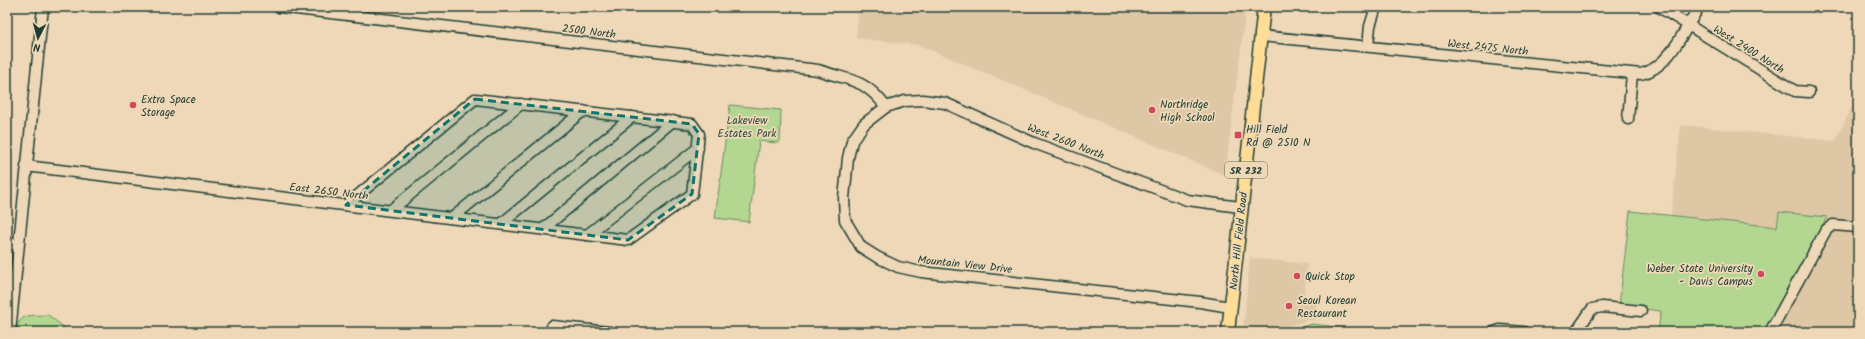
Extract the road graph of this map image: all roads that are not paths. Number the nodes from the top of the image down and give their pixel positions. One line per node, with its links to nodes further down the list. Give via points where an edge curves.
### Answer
1 (42, 7): 19 (street)
2 (279, 7): 13 (street, 2500 North, via 818,70 862,84)
3 (1264, 7): 8 (main road, North Hill Field Road / SR 232)
4 (1376, 7): 9 (street, via 1370,26)
5 (1659, 7): 7 (street, West 2400 North)
6 (1699, 7): 7 (street, West 2475 North)
7 (1688, 25): 10 (street, West 2475 North, via 1659,67 1650,72); 11 (street, West 2400 North, via 1795,91)
8 (1261, 36): 9 (street, West 2475 North); 21 (main road, North Hill Field Road / SR 232)
9 (1368, 46): 10 (street, West 2475 North)
10 (1632, 74): 16 (street)
11 (1809, 92)
12 (521, 104): 14 (street); 20 (street, via 475,99); 22 (street)
13 (886, 107): 21 (street, West 2600 North, via 905,101 945,103 1034,143 1187,200); 30 (street, Mountain View Drive, via 864,124 852,141 844,198 845,220 858,245 877,257 898,267 921,272)
14 (583, 111): 15 (street); 23 (street)
15 (632, 117): 17 (street); 24 (street)
16 (1628, 119)
17 (673, 122): 18 (street, via 692,124 699,134); 26 (street)
18 (698, 148): 27 (street); 27 (street, East 2650 North, via 692,194 628,240)
19 (26, 166): 20 (street, East 2650 North); 29 (street)
20 (346, 205): 22 (street, East 2650 North)
21 (1240, 207): 30 (main road, North Hill Field Road / SR 232)
22 (391, 210): 23 (street, East 2650 North)
23 (452, 218): 24 (street, East 2650 North)
24 (501, 224): 26 (street, East 2650 North)
25 (1858, 227): 39 (street, via 1833,224 1826,230)
26 (543, 229): 27 (street, East 2650 North)
27 (587, 235)
28 (7, 243): 29 (street)
29 (18, 245): 33 (street)
30 (1230, 307): 35 (main road, North Hill Field Road / SR 232)
31 (1641, 311): 38 (street, via 1602,307 1592,309)
32 (552, 326): 34 (street)
33 (10, 332)
34 (610, 332)
35 (1228, 332)
36 (1494, 332): 37 (street)
37 (1524, 332)
38 (1576, 332)
39 (1770, 332)

